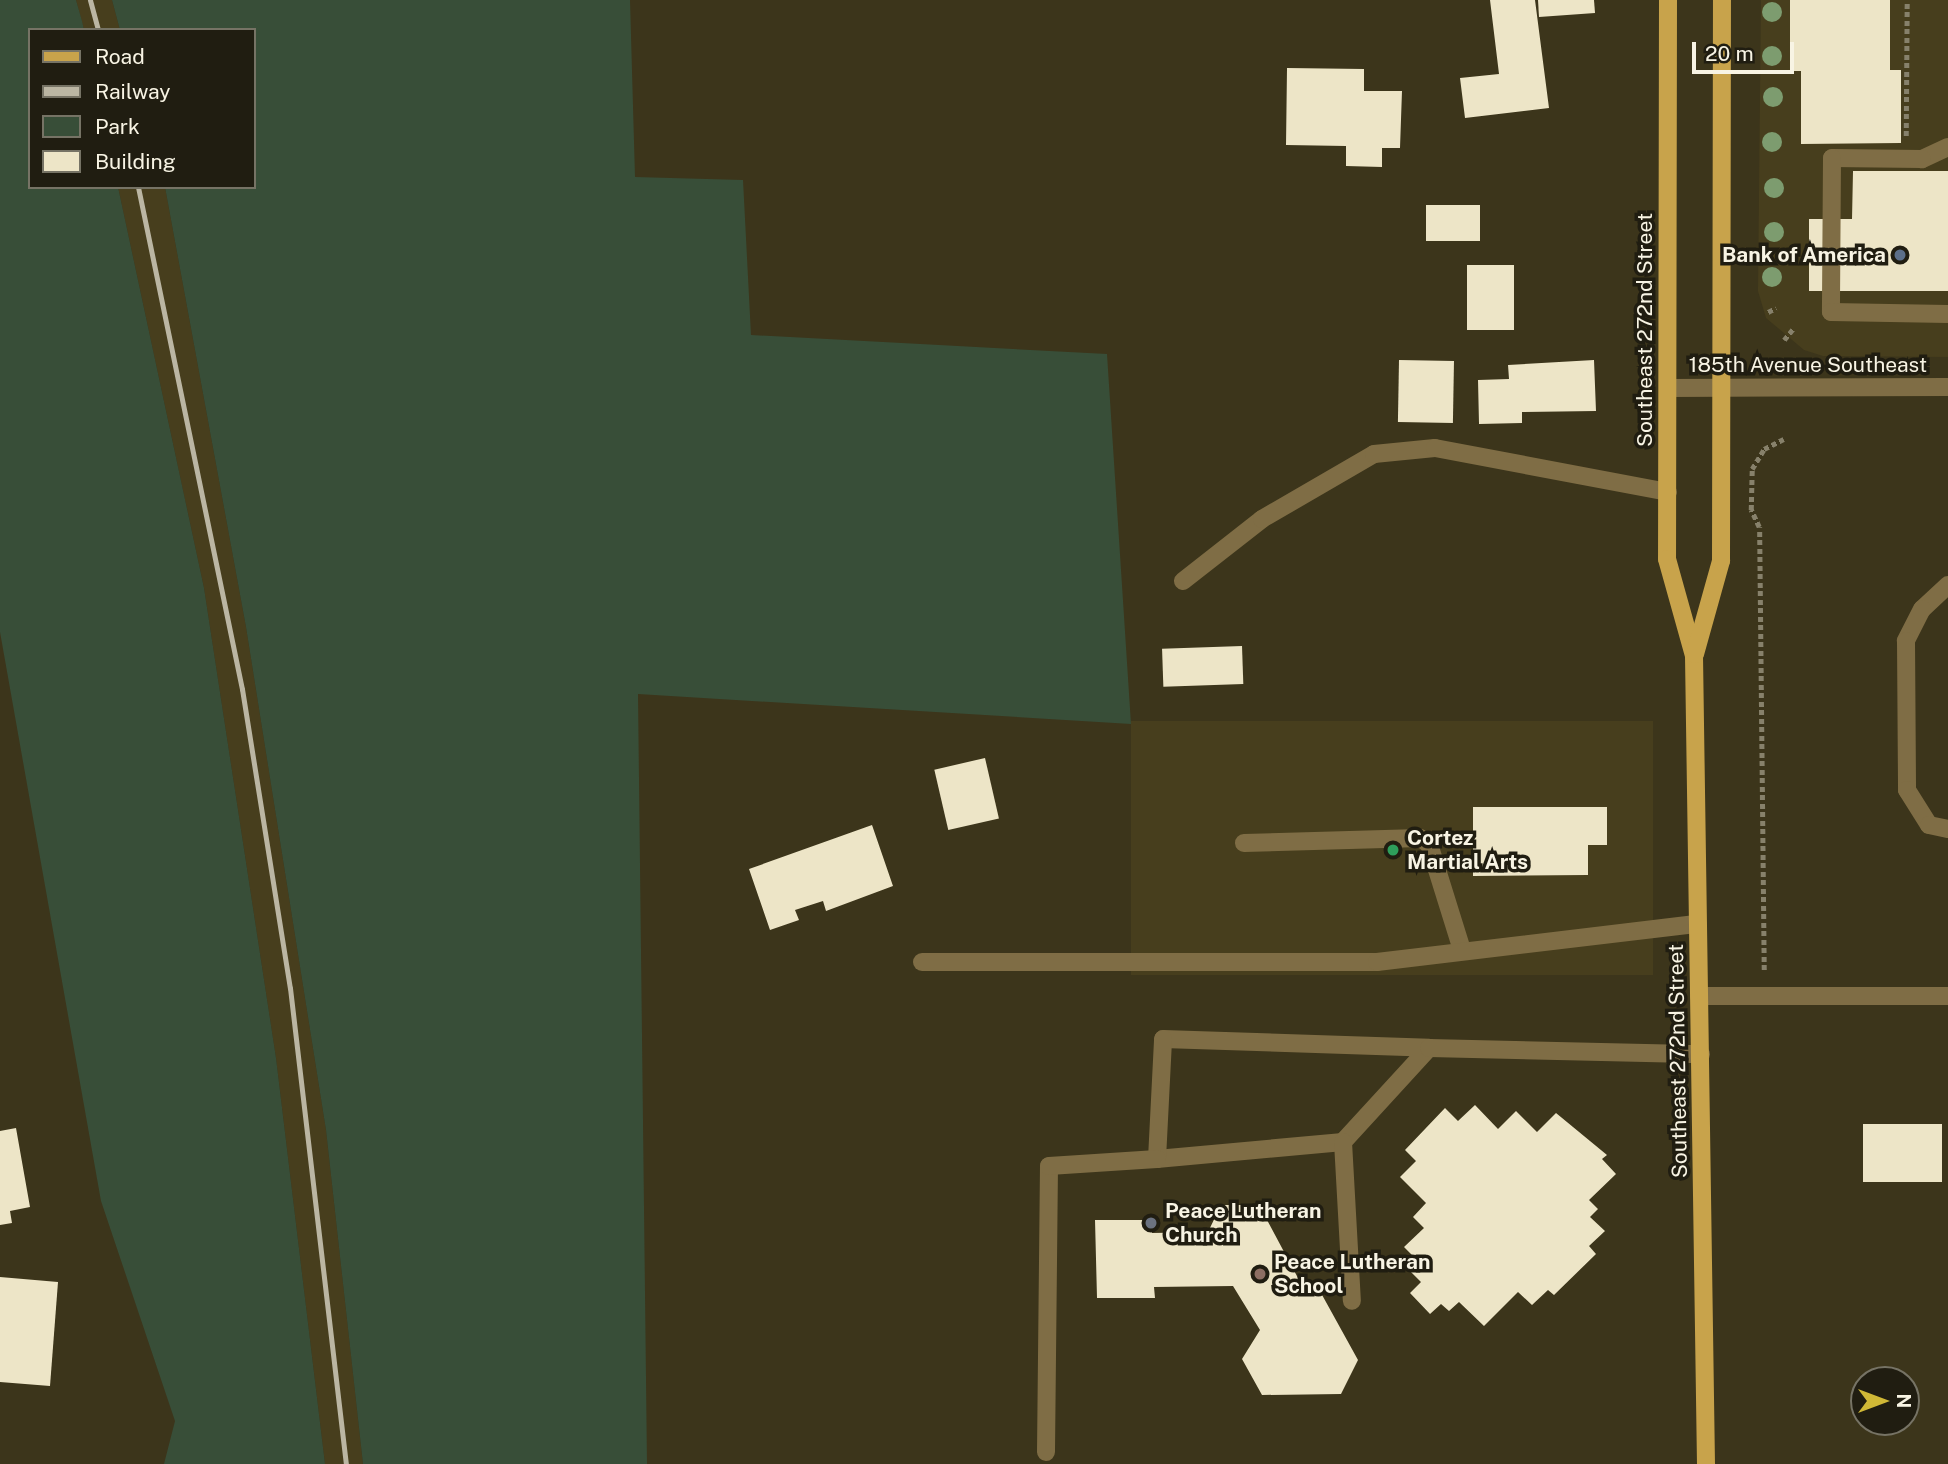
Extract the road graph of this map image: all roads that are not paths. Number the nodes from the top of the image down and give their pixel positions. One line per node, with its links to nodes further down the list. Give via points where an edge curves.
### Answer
1 (1668, 0): 6 (main road, Southeast 272nd Street)
2 (1721, 0): 7 (main road, Southeast 272nd Street)
3 (1943, 151): 4 (street, via 1832,158 1831,312)
4 (1948, 314)
5 (1948, 387): 7 (street, 185th Avenue Southeast)
6 (1668, 388): 7 (street, 185th Avenue Southeast); 8 (main road, Southeast 272nd Street)
7 (1724, 388): 11 (main road, Southeast 272nd Street, via 1721,561)
8 (1668, 492): 9 (street, via 1435,448 1374,454 1262,519); 11 (main road, Southeast 272nd Street, via 1667,559)
9 (1183, 581)
10 (1948, 585): 12 (street, via 1922,609 1906,641 1908,790 1929,825)
11 (1694, 656): 14 (main road, Southeast 272nd Street)
12 (1948, 830)
13 (1244, 843): 15 (street, via 1420,838 1429,844)
14 (1698, 924): 15 (street); 17 (main road, Southeast 272nd Street)
15 (1462, 950): 16 (street, via 1377,962)
16 (922, 962)
17 (1699, 996): 18 (street); 20 (main road, Southeast 272nd Street)
18 (1948, 996)
19 (1429, 1048): 20 (street); 21 (street); 22 (street, via 1163,1039)
20 (1701, 1054): 25 (main road, Southeast 272nd Street)
21 (1343, 1142): 22 (street); 23 (street)
22 (1157, 1160): 24 (street, via 1049,1166)
23 (1352, 1301)
24 (1046, 1452)
25 (1706, 1464)

